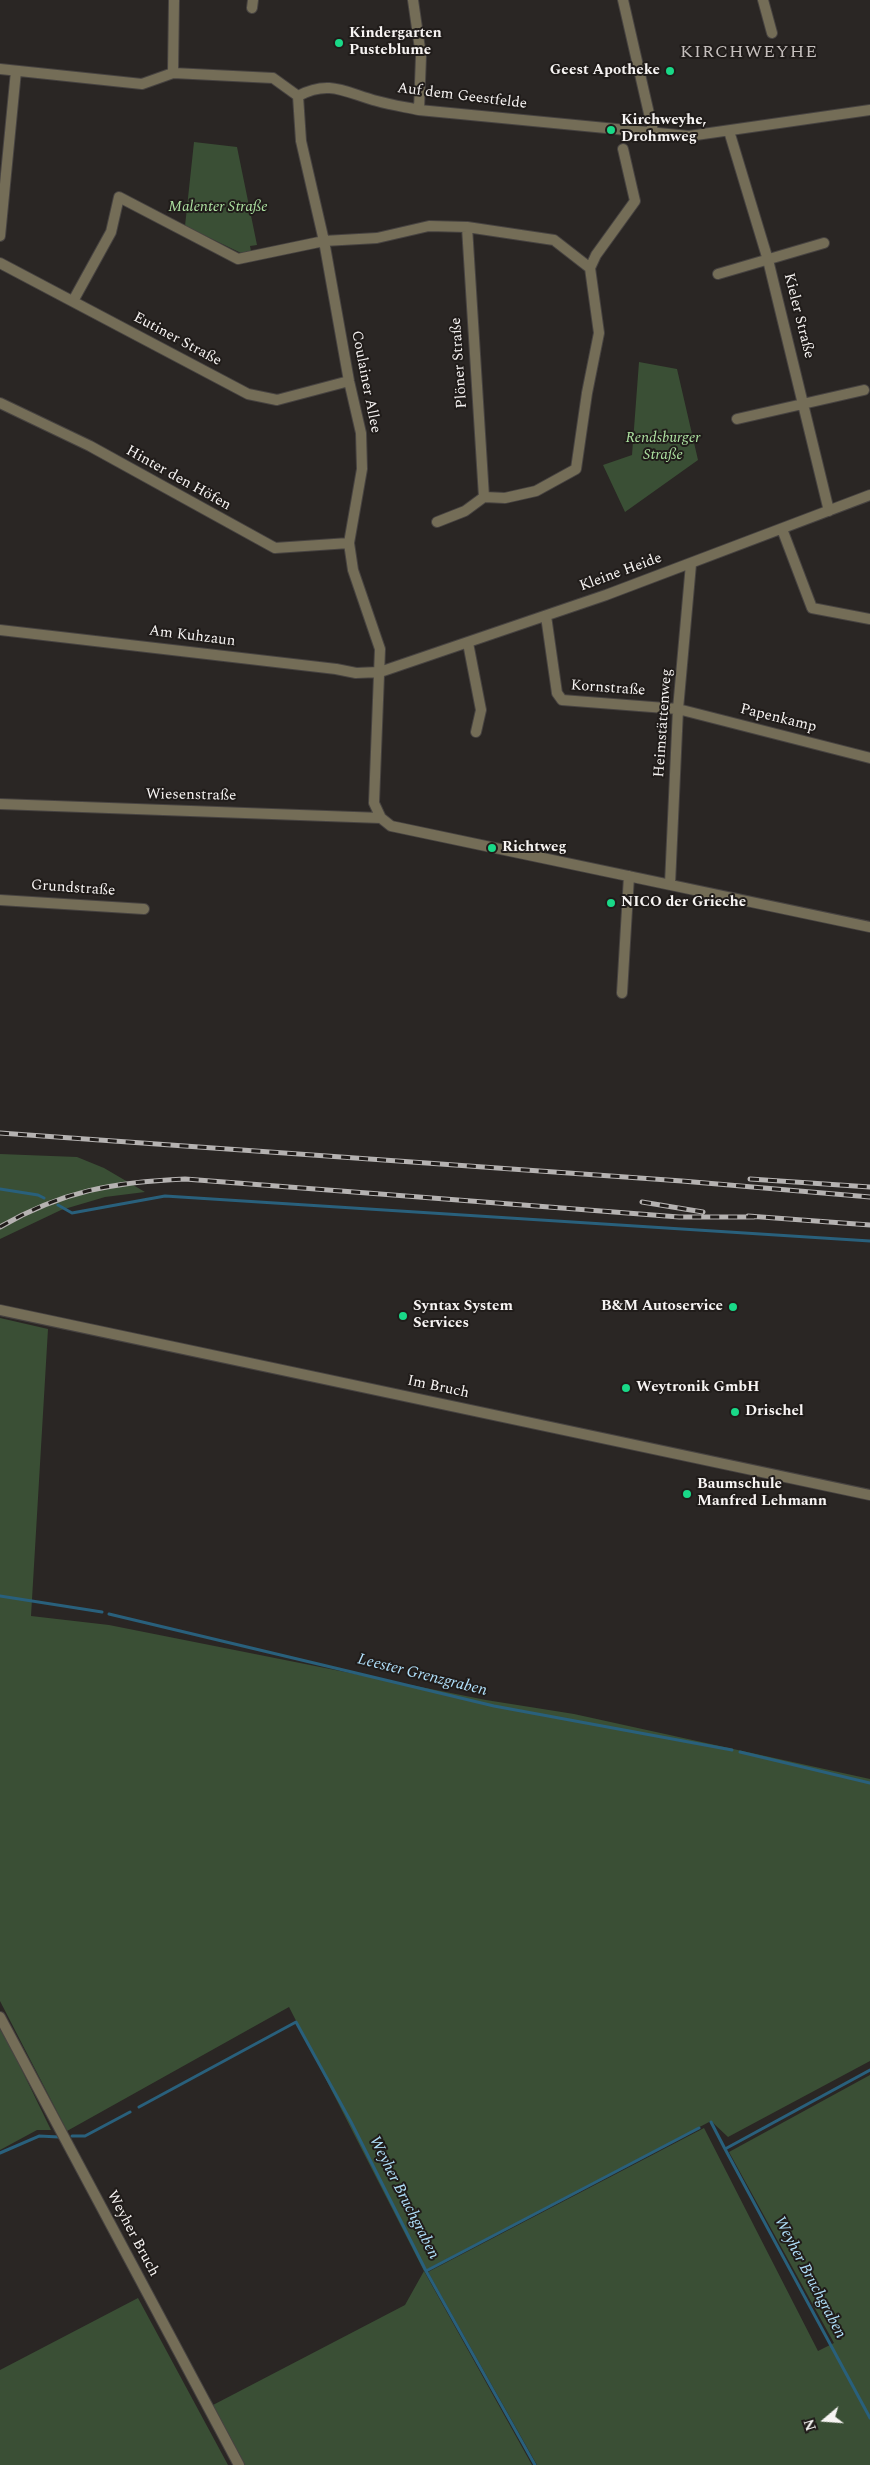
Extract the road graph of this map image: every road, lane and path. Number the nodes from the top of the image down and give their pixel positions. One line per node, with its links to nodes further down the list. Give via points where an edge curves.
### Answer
1 (174, 0): 8 (street)
2 (413, 0): 10 (street, via 422,56)
3 (623, 0): 12 (street)
4 (764, 0): 5 (street)
5 (772, 33)
6 (0, 69): 7 (street)
7 (16, 71): 8 (street, via 142,84); 16 (street)
8 (173, 72): 9 (street, via 273,78)
9 (298, 96): 10 (street, Auf dem Geestfelde, via 312,88 336,87 376,101); 17 (street, Coulainer Allee, via 301,140)
10 (420, 110): 12 (street, Auf dem Geestfelde, via 620,131)
11 (870, 110): 13 (street, Auf dem Geestfelde)
12 (653, 131): 13 (street, Auf dem Geestfelde, via 689,136)
13 (729, 131): 19 (street, Kieler Straße)
14 (623, 149): 21 (street, via 635,201 596,254)
15 (467, 227): 17 (street, via 429,226 377,238); 21 (street, via 554,240); 30 (street, Plöner Straße)
16 (0, 236)
17 (324, 241): 23 (street, via 238,259 119,196 112,232); 24 (street, Coulainer Allee)
18 (824, 243): 19 (street)
19 (768, 260): 22 (street); 27 (street, Kieler Straße)
20 (0, 263): 23 (street, Eutiner Straße)
21 (590, 268): 30 (street, via 599,333 576,469 536,491 505,498)
22 (718, 274)
23 (73, 301): 24 (street, Eutiner Straße, via 248,394 276,400)
24 (349, 382): 34 (street, Coulainer Allee, via 360,428 362,453)
25 (864, 390): 27 (street)
26 (0, 403): 34 (street, Hinter den Höfen, via 90,446 275,548)
27 (804, 403): 28 (street); 31 (street, Kieler Straße)
28 (738, 419)
29 (870, 495): 31 (street, Kleine Heide)
30 (484, 497): 32 (street, via 465,511)
31 (829, 511): 33 (street, Kleine Heide)
32 (437, 522)
33 (782, 529): 35 (street, Kleine Heide); 37 (street, via 812,608)
34 (349, 543): 40 (street, Coulainer Allee, via 353,570 380,649)
35 (691, 564): 36 (street, Kleine Heide); 41 (street, Heimstättenweg)
36 (546, 616): 39 (street, Kleine Heide); 41 (street, Kornstraße, via 557,694 562,700)
37 (870, 619)
38 (0, 630): 40 (street, Am Kuhzaun, via 356,673)
39 (468, 643): 40 (street, Kleine Heide); 42 (street, via 481,710)
40 (380, 672): 45 (street, via 374,804)
41 (678, 709): 43 (street, Papenkamp); 47 (street, Heimstättenweg)
42 (476, 732)
43 (870, 758)
44 (0, 804): 45 (street, Wiesenstraße)
45 (381, 818): 46 (street, via 391,826)
46 (629, 876): 47 (street); 51 (street)
47 (670, 884): 50 (street)
48 (0, 900): 49 (street, Grundstraße)
49 (144, 909)
50 (870, 928)
51 (622, 993)
52 (0, 1310): 53 (street, Im Bruch)
53 (870, 1495)
54 (0, 2017): 55 (street, Weyher Bruch)
55 (239, 2465)

